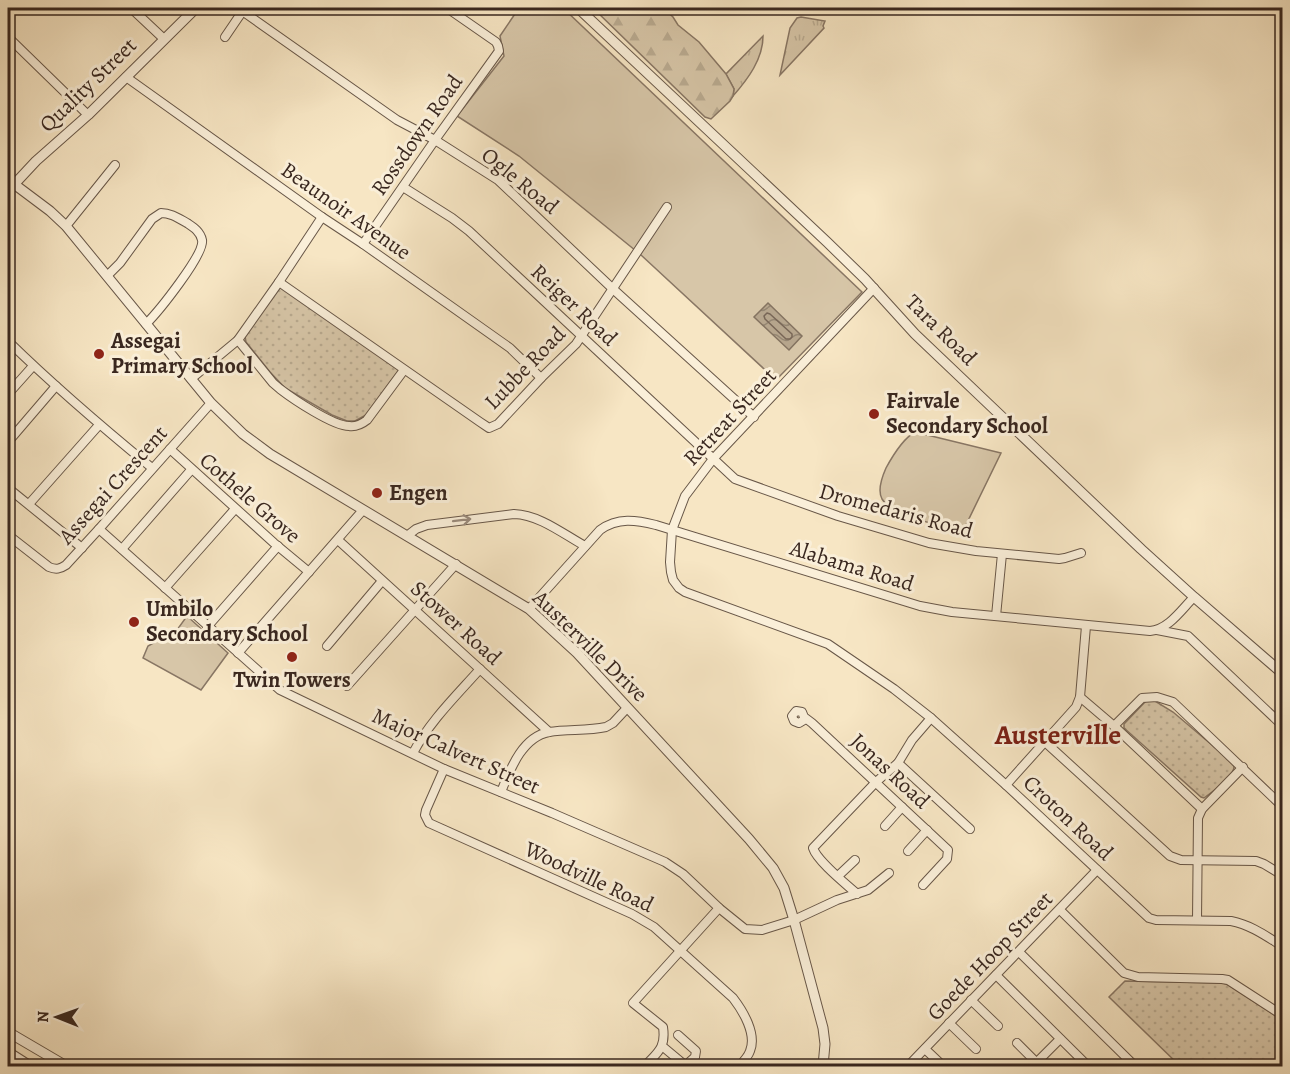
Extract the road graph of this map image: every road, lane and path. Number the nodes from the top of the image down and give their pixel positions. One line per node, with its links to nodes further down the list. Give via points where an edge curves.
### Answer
1 (131, 8): 8 (street)
2 (196, 8): 8 (street, Quality Street)
3 (447, 8): 11 (street, Rossdown Road, via 491,38 499,51)
4 (578, 8): 21 (street, Tara Road)
5 (240, 10): 7 (street); 11 (street, Ogle Road, via 398,120)
6 (8, 37): 10 (street)
7 (225, 38)
8 (164, 39): 9 (street, Quality Street)
9 (126, 77): 10 (street, Quality Street); 16 (street, Beaunoir Avenue)
10 (88, 115): 13 (street, Quality Street)
11 (435, 140): 14 (street, Rossdown Road); 22 (street, Ogle Road, via 508,189)
12 (115, 165): 17 (street)
13 (11, 187): 17 (street, Austerville Drive)
14 (403, 187): 18 (street, Rossdown Road); 24 (street, Reiger Road, via 469,231)
15 (667, 207): 22 (street, Lubbe Road)
16 (322, 217): 18 (street, Beaunoir Avenue); 20 (street)
17 (66, 226): 19 (street, Austerville Drive)
18 (363, 244): 29 (street, Beaunoir Avenue, via 510,348)
19 (107, 276): 23 (street, Austerville Drive); 23 (street, via 161,213 172,214 199,232 203,242 199,253)
20 (279, 282): 25 (street); 28 (street, Lubbe Road)
21 (874, 288): 34 (street, Retreat Street); 61 (street, Tara Road, via 915,334)
22 (613, 289): 24 (street, Lubbe Road); 34 (street, Ogle Road)
23 (146, 324): 30 (street, Austerville Drive)
24 (581, 336): 29 (street, Lubbe Road); 38 (street, Reiger Road)
25 (238, 340): 28 (street, via 280,389 335,423 348,426 367,420); 30 (street)
26 (8, 341): 27 (street)
27 (33, 366): 31 (street); 32 (street)
28 (404, 370): 29 (street, Lubbe Road, via 489,428 498,424)
29 (541, 378)
30 (191, 379): 33 (street, Austerville Drive)
31 (56, 386): 35 (street); 36 (street)
32 (8, 394)
33 (211, 403): 37 (street, Assegai Crescent); 44 (street, Austerville Drive, via 262,448)
34 (754, 417): 38 (street, Retreat Street)
35 (99, 425): 39 (street); 42 (street)
36 (8, 442)
37 (170, 449): 39 (street, Assegai Crescent); 40 (street, Cothele Grove)
38 (713, 459): 46 (street, Retreat Street, via 685,495); 55 (street, Dromedaris Road, via 744,483 837,516 930,543)
39 (152, 468): 45 (street, Assegai Crescent)
40 (192, 470): 43 (street, Cothele Grove); 53 (street)
41 (8, 488): 42 (street)
42 (29, 504): 52 (street)
43 (235, 509): 50 (street, Cothele Grove); 59 (street)
44 (363, 510): 48 (street, Austerville Drive); 49 (street)
45 (99, 530): 52 (street, Assegai Crescent); 53 (street, Major Calvert Street)
46 (672, 530): 51 (street, Alabama Road, via 620,520 606,525); 60 (street, Retreat Street, via 671,572); 64 (street, Alabama Road, via 920,606)
47 (8, 534): 52 (street, Assegai Crescent, via 54,569 66,565)
48 (407, 536): 51 (street, one-way to 51, via 427,525 522,514); 56 (street, Austerville Drive)
49 (338, 540): 57 (street); 58 (street, Stower Road)
50 (278, 546): 57 (street, Cothele Grove); 66 (street)
51 (585, 546): 62 (street, Alabama Road)
52 (82, 548)
53 (122, 549): 59 (street, Major Calvert Street)
54 (1081, 553): 55 (street, Dromedaris Road, via 1062,559)
55 (1002, 554): 64 (street)
56 (456, 564): 62 (street, Austerville Drive); 63 (street)
57 (309, 572): 69 (street)
58 (382, 581): 63 (street, Stower Road); 68 (street)
59 (165, 588): 66 (street, Major Calvert Street)
60 (685, 592): 76 (street, Croton Road, via 828,644)
61 (1194, 597): 67 (street); 71 (street, Tara Road)
62 (529, 609): 74 (street, Austerville Drive, via 577,653)
63 (415, 610): 70 (street, Stower Road); 72 (street)
64 (996, 616): 65 (street, Alabama Road)
65 (1086, 626): 67 (street, Alabama Road); 73 (street)
66 (207, 627): 69 (street, Major Calvert Street)
67 (1157, 630): 77 (street, Alabama Road, via 1188,636)
68 (327, 646)
69 (238, 653): 81 (street, Major Calvert Street, via 280,690)
70 (480, 669): 79 (street, Stower Road); 81 (street, via 434,720)
71 (1282, 673)
72 (348, 686)
73 (1080, 697): 78 (street); 80 (street)
74 (627, 708): 79 (street, via 606,727); 106 (street, Austerville Drive, via 773,868)
75 (804, 717): 85 (street, Jonas Road)
76 (931, 718): 82 (street); 86 (street, Croton Road)
77 (1282, 725)
78 (1114, 726): 83 (street, via 1142,698 1164,698 1178,706); 90 (street)
79 (549, 732): 87 (street, via 537,737 518,755)
80 (1045, 742): 86 (street); 96 (street, via 1170,856)
81 (413, 753): 84 (street, Major Calvert Street)
82 (898, 763): 85 (street); 92 (street)
83 (1243, 767): 88 (street); 90 (street)
84 (444, 769): 87 (street, Major Calvert Street); 109 (street, Woodville Road, via 426,810 429,823 638,917)
85 (876, 782): 89 (street, Jonas Road); 100 (street, via 813,848)
86 (1006, 785): 97 (street, Croton Road)
87 (501, 792): 104 (street, Major Calvert Street, via 665,862)
88 (1282, 806)
89 (902, 807): 91 (street); 93 (street, Jonas Road)
90 (1202, 809): 96 (street, via 1198,818)
91 (885, 826)
92 (970, 829)
93 (927, 830): 94 (street); 101 (street, Jonas Road, via 949,853)
94 (908, 850)
95 (855, 860): 100 (street)
96 (1198, 860): 99 (street, via 1256,861); 107 (street)
97 (1097, 870): 105 (street, Goede Hoop Street); 107 (street, Croton Road, via 1149,918)
98 (889, 873): 102 (street, Major Calvert Street)
99 (1282, 875)
100 (841, 879): 102 (street); 103 (street)
101 (923, 885)
102 (857, 894): 103 (street, Major Calvert Street)
103 (837, 900): 106 (street, Major Calvert Street)
104 (719, 908): 106 (street, Major Calvert Street, via 745,929 762,930); 109 (street)
105 (1060, 910): 110 (street, Goede Hoop Street); 113 (street, via 1124,973 1138,977 1228,980)
106 (794, 920): 130 (street, Austerville Drive, via 823,1028)
107 (1197, 920): 108 (street, Croton Road, via 1243,923)
108 (1282, 946)
109 (680, 950): 120 (street, via 633,1003 663,1027); 129 (street, Woodville Road, via 733,999 743,1014 752,1045)
110 (1019, 952): 111 (street, Goede Hoop Street); 134 (street)
111 (996, 975): 112 (street, Goede Hoop Street); 118 (street)
112 (971, 1000): 114 (street, Goede Hoop Street); 115 (street)
113 (1282, 1015)
114 (949, 1023): 121 (street, Goede Hoop Street); 122 (street)
115 (998, 1026)
116 (8, 1032): 126 (street)
117 (678, 1035): 128 (street, via 696,1051)
118 (1060, 1039): 124 (street); 133 (street)
119 (1017, 1043): 124 (street)
120 (662, 1046): 127 (street); 128 (street)
121 (925, 1049): 131 (street, Goede Hoop Street); 132 (street)
122 (976, 1049)
123 (8, 1052): 125 (street)
124 (1037, 1065)
125 (30, 1066)
126 (62, 1066)
127 (645, 1066)
128 (686, 1066)
129 (739, 1066)
130 (823, 1066)
131 (908, 1066)
132 (943, 1066)
133 (1088, 1066)
134 (1135, 1066)

